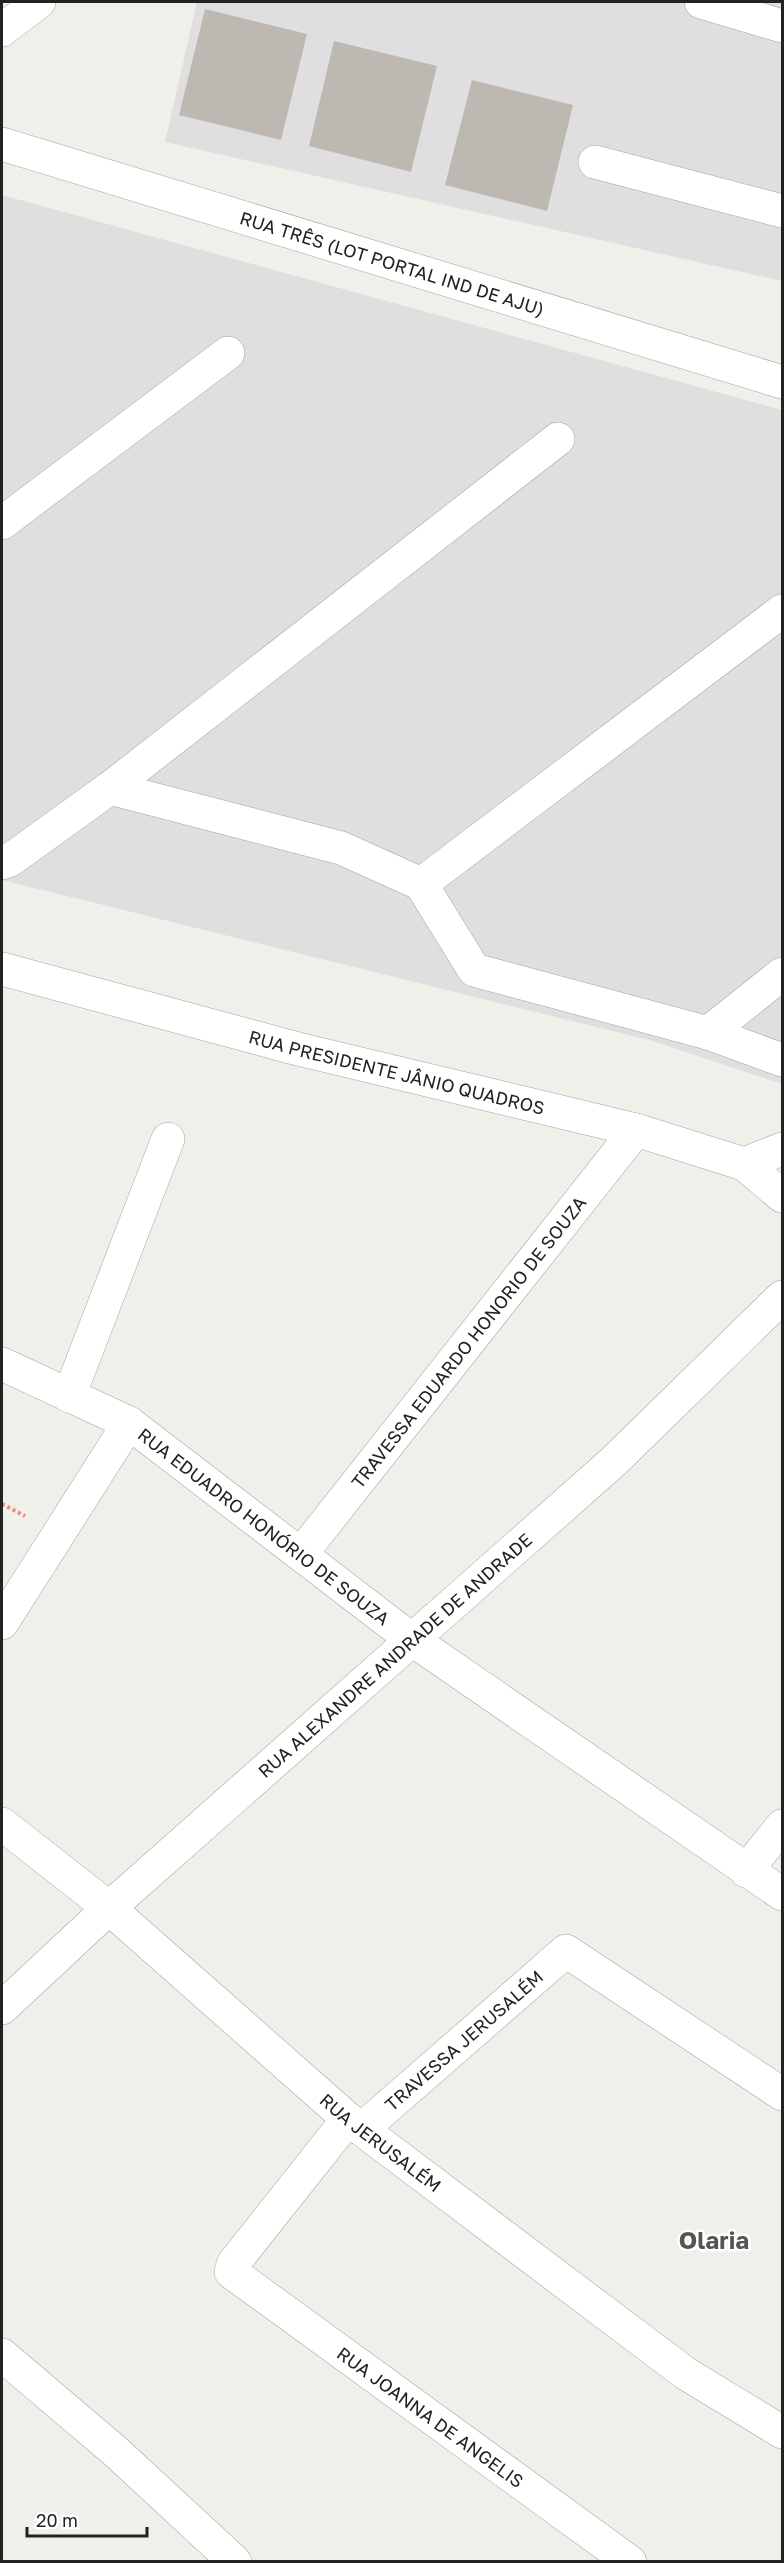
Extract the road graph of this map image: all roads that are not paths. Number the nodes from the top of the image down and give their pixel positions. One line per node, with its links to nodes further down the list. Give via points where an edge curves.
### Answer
1 (39, 2): 4 (street)
2 (700, 2): 3 (street)
3 (783, 26)
4 (2, 30)
5 (2, 144): 9 (street, RUA TRÊS (LOT PORTAL IND DE AJU))
6 (595, 162): 7 (street)
7 (783, 212)
8 (228, 353): 11 (street)
9 (783, 382)
10 (558, 439): 13 (street)
11 (2, 523)
12 (783, 611): 15 (street)
13 (110, 788): 14 (street); 15 (street, via 341,848)
14 (2, 864)
15 (421, 884): 18 (street, via 474,970)
16 (2, 969): 20 (street, RUA PRESIDENTE JÂNIO QUADROS, via 298,1048)
17 (783, 974): 18 (street)
18 (708, 1033): 19 (street)
19 (783, 1060)
20 (636, 1130): 23 (street, RUA PRESIDENTE JÂNIO QUADROS); 29 (street, TRAVESSA EDUARDO HONORIO DE SOUZA)
21 (168, 1139): 27 (street)
22 (783, 1149): 23 (street)
23 (744, 1164): 24 (street, RUA PRESIDENTE JÂNIO QUADROS)
24 (783, 1196)
25 (783, 1297): 31 (street, RUA ALEXANDRE ANDRADE DE ANDRADE, via 628,1449)
26 (2, 1364): 27 (street, RUA EDUADRO HONÓRIO DE SOUZA)
27 (69, 1396): 28 (street, RUA EDUADRO HONÓRIO DE SOUZA)
28 (129, 1424): 29 (street, RUA EDUADRO HONÓRIO DE SOUZA); 30 (street)
29 (301, 1554): 31 (street, RUA EDUADRO HONÓRIO DE SOUZA)
30 (2, 1623)
31 (411, 1639): 34 (street, RUA EDUADRO HONÓRIO DE SOUZA); 36 (street, RUA ALEXANDRE ANDRADE DE ANDRADE)
32 (2, 1824): 36 (street, RUA JERUSALÉM)
33 (783, 1826): 34 (street)
34 (746, 1871): 35 (street, RUA EDUADRO HONÓRIO DE SOUZA)
35 (783, 1894)
36 (109, 1908): 37 (street, RUA ALEXANDRE ANDRADE DE ANDRADE); 39 (street, RUA JERUSALÉM)
37 (2, 2008)
38 (783, 2094): 39 (street, TRAVESSA JERUSALÉM, via 566,1951)
39 (355, 2124): 40 (street, TRAVESSA JERUSALÉM, via 233,2264); 42 (street, RUA JERUSALÉM, via 685,2373)
40 (231, 2272): 44 (street, RUA JOANNA DE ANGELIS)
41 (2, 2355): 43 (street)
42 (783, 2432)
43 (235, 2562)
44 (630, 2562)

